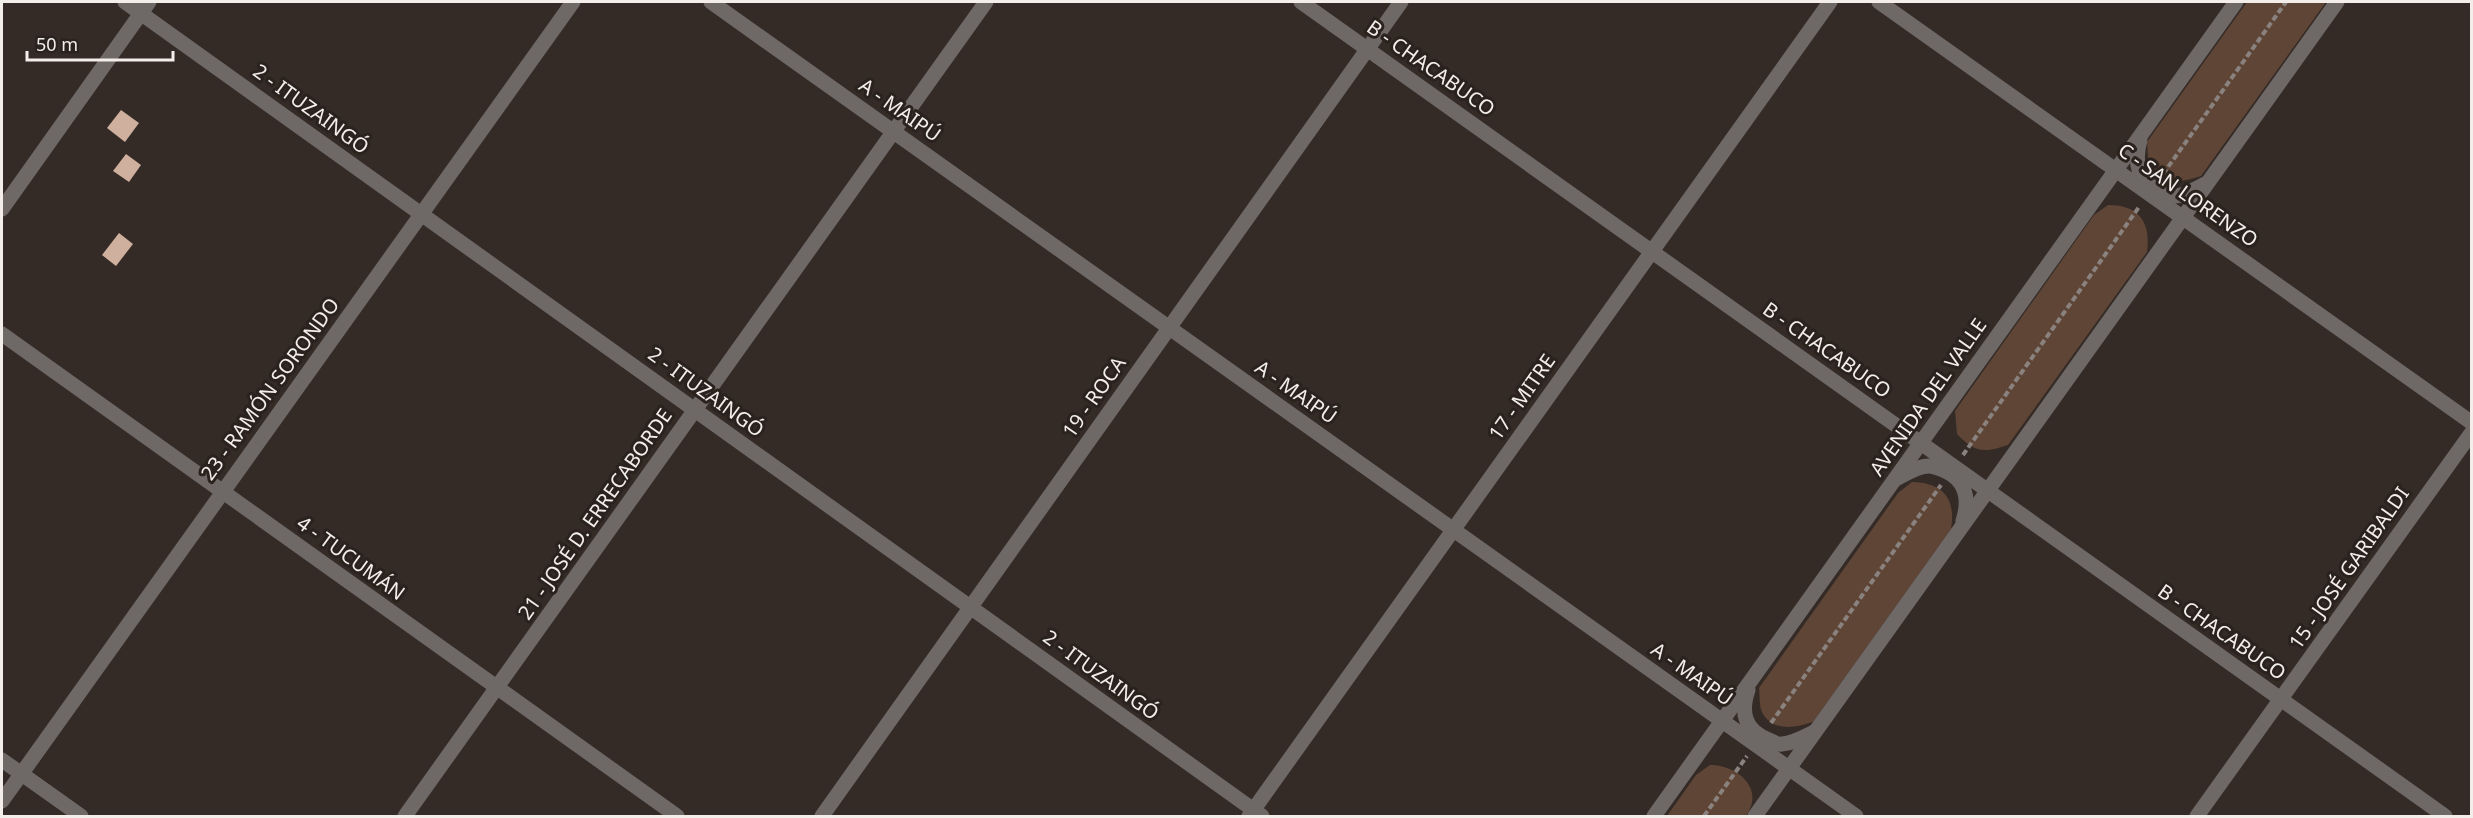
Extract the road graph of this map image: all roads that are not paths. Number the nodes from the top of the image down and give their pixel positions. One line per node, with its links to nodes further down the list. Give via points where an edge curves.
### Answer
1 (125, 2): 11 (street, 2 - ITUZAINGÓ)
2 (573, 2): 19 (street, 23 - RAMÓN SORONDO)
3 (711, 2): 13 (street, A - MAIPÚ)
4 (986, 2): 13 (street, 21 - JOSÉ D. ERRECABORDE)
5 (1301, 2): 12 (street, B - CHACABUCO)
6 (1401, 2): 12 (street, 19 - ROCA)
7 (1830, 2): 21 (street, 17 - MITRE)
8 (1879, 2): 15 (street, C - SAN LORENZO)
9 (2236, 2): 14 (street, AVENIDA DEL VALLE)
10 (2337, 2): 16 (street)
11 (145, 7): 18 (street); 19 (street, 2 - ITUZAINGÓ)
12 (1367, 48): 21 (street, B - CHACABUCO); 22 (street, 19 - ROCA)
13 (893, 131): 22 (street, A - MAIPÚ); 24 (street, 21 - JOSÉ D. ERRECABORDE)
14 (2143, 131): 15 (street, AVENIDA DEL VALLE); 17 (street, via 2136,155 2139,175)
15 (2115, 169): 17 (street, C - SAN LORENZO); 27 (street, AVENIDA DEL VALLE)
16 (2209, 181): 17 (street, via 2190,192 2172,196); 20 (street)
17 (2151, 191): 20 (street, C - SAN LORENZO)
18 (2, 209)
19 (421, 214): 24 (street, 2 - ITUZAINGÓ); 31 (street, 23 - RAMÓN SORONDO)
20 (2183, 217): 25 (street, C - SAN LORENZO); 30 (street)
21 (1652, 251): 27 (street, B - CHACABUCO); 33 (street, 17 - MITRE)
22 (1169, 327): 33 (street, A - MAIPÚ); 34 (street, 19 - ROCA)
23 (2, 334): 31 (street, 4 - TUCUMÁN)
24 (695, 410): 34 (street, 2 - ITUZAINGÓ); 36 (street, 21 - JOSÉ D. ERRECABORDE)
25 (2472, 423)
26 (2472, 432): 37 (street, 15 - JOSÉ GARIBALDI)
27 (1921, 443): 28 (street, B - CHACABUCO); 29 (street, AVENIDA DEL VALLE)
28 (1952, 470): 29 (street, via 1931,465); 30 (street, B - CHACABUCO); 32 (street, via 1964,486 1967,506)
29 (1894, 480): 35 (street, AVENIDA DEL VALLE)
30 (1988, 491): 32 (street); 37 (street, B - CHACABUCO)
31 (222, 492): 36 (street, 4 - TUCUMÁN); 43 (street, 23 - RAMÓN SORONDO)
32 (1960, 529): 39 (street)
33 (1453, 530): 38 (street, A - MAIPÚ); 45 (street, 17 - MITRE)
34 (970, 607): 45 (street, 2 - ITUZAINGÓ); 49 (street, 19 - ROCA)
35 (1750, 681): 38 (street, AVENIDA DEL VALLE); 40 (street, via 1743,704 1747,724)
36 (497, 688): 47 (street, 21 - JOSÉ D. ERRECABORDE); 48 (street, 4 - TUCUMÁN)
37 (2281, 700): 53 (street, 15 - JOSÉ GARIBALDI); 54 (street, B - CHACABUCO)
38 (1722, 721): 40 (street, A - MAIPÚ); 50 (street, AVENIDA DEL VALLE)
39 (1817, 731): 40 (street, via 1780,745); 42 (street)
40 (1758, 741): 42 (street, A - MAIPÚ)
41 (2, 760): 43 (street)
42 (1789, 769): 51 (street); 52 (street, A - MAIPÚ)
43 (21, 774): 44 (street, 23 - RAMÓN SORONDO); 46 (street)
44 (2, 801)
45 (1255, 814)
46 (81, 816)
47 (405, 816)
48 (677, 816)
49 (822, 816)
50 (1654, 816)
51 (1755, 816)
52 (1856, 816)
53 (2197, 816)
54 (2445, 816)

